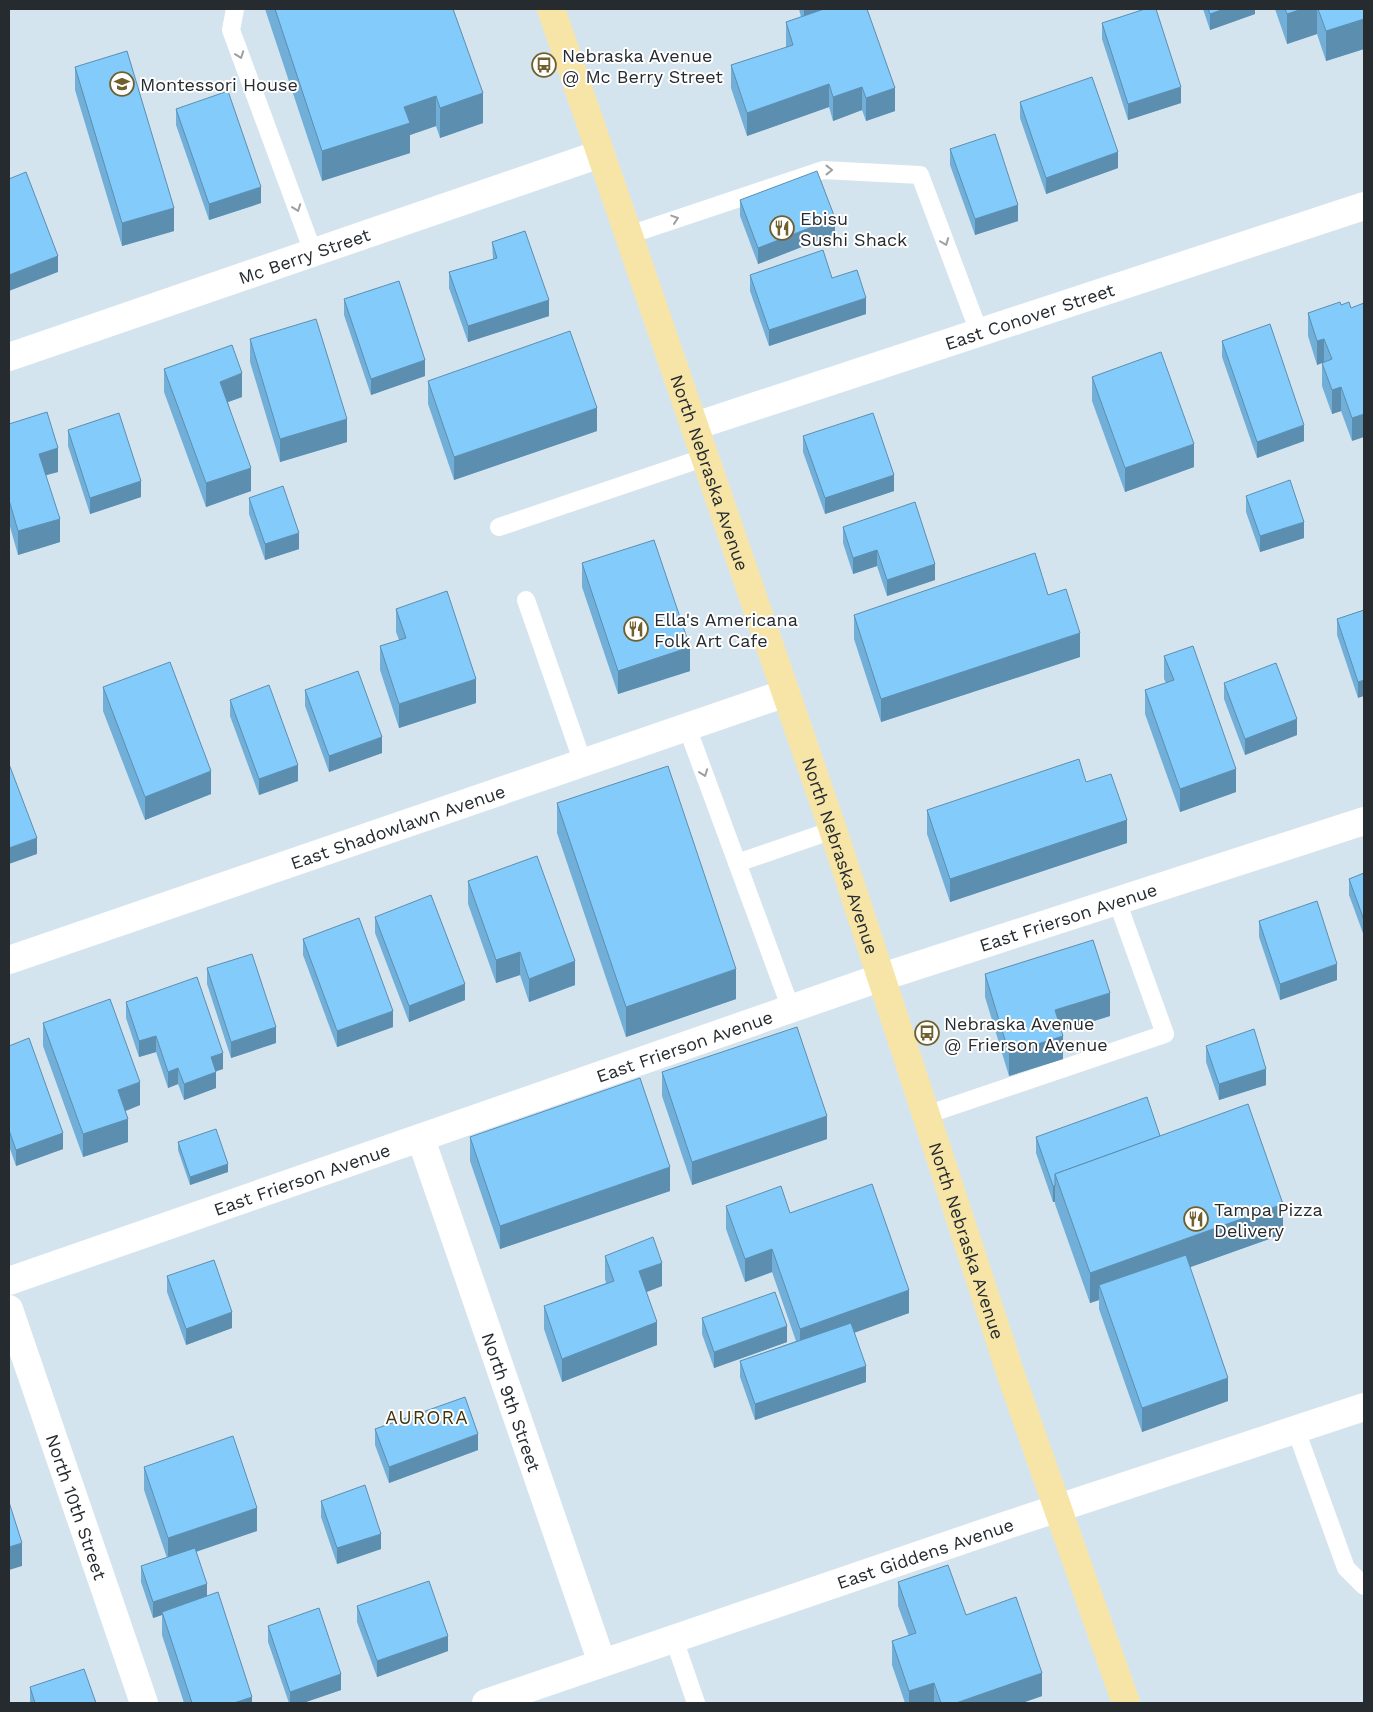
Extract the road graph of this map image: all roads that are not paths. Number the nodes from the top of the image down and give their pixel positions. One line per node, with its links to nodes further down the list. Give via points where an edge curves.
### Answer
1 (235, 9): 6 (lane, one-way to 6, via 231,30)
2 (551, 9): 3 (main road, North Nebraska Avenue)
3 (600, 154): 5 (main road, North Nebraska Avenue); 6 (street, Mc Berry Street)
4 (1364, 206): 7 (street, East Conover Street)
5 (629, 235): 7 (lane, one-way to 7, via 824,170 920,175); 9 (main road, North Nebraska Avenue)
6 (314, 252): 8 (street, Mc Berry Street)
7 (979, 332): 9 (street, East Conover Street)
8 (9, 357)
9 (695, 426): 10 (main road, North Nebraska Avenue)
10 (706, 457): 11 (lane); 13 (main road, North Nebraska Avenue)
11 (498, 527)
12 (526, 600): 15 (lane)
13 (786, 693): 14 (street, East Shadowlawn Avenue); 17 (main road, North Nebraska Avenue)
14 (687, 727): 15 (street, East Shadowlawn Avenue); 18 (lane, one-way to 18)
15 (583, 763): 20 (street, East Shadowlawn Avenue)
16 (1364, 821): 19 (street, East Frierson Avenue)
17 (833, 830): 18 (lane); 21 (main road, North Nebraska Avenue)
18 (737, 863): 22 (lane)
19 (1117, 901): 21 (street, East Frierson Avenue); 23 (lane, via 1165,1034)
20 (9, 960)
21 (882, 977): 22 (street, East Frierson Avenue); 23 (main road, North Nebraska Avenue)
22 (791, 1009): 24 (street, East Frierson Avenue)
23 (926, 1115): 29 (main road, North Nebraska Avenue)
24 (421, 1139): 25 (street, East Frierson Avenue, via 224,1204); 32 (street, North 9th Street)
25 (9, 1281)
26 (9, 1309): 34 (street, North 10th Street)
27 (1364, 1407): 28 (street, East Giddens Avenue)
28 (1296, 1430): 29 (street, East Giddens Avenue); 30 (lane, via 1346,1568)
29 (1057, 1508): 31 (street, East Giddens Avenue); 37 (main road, North Nebraska Avenue)
30 (1364, 1586)
31 (674, 1639): 32 (street, East Giddens Avenue); 36 (lane)
32 (602, 1663): 33 (street, East Giddens Avenue)
33 (521, 1697): 35 (street, East Giddens Avenue)
34 (144, 1703)
35 (486, 1703)
36 (696, 1703)
37 (1126, 1703)

